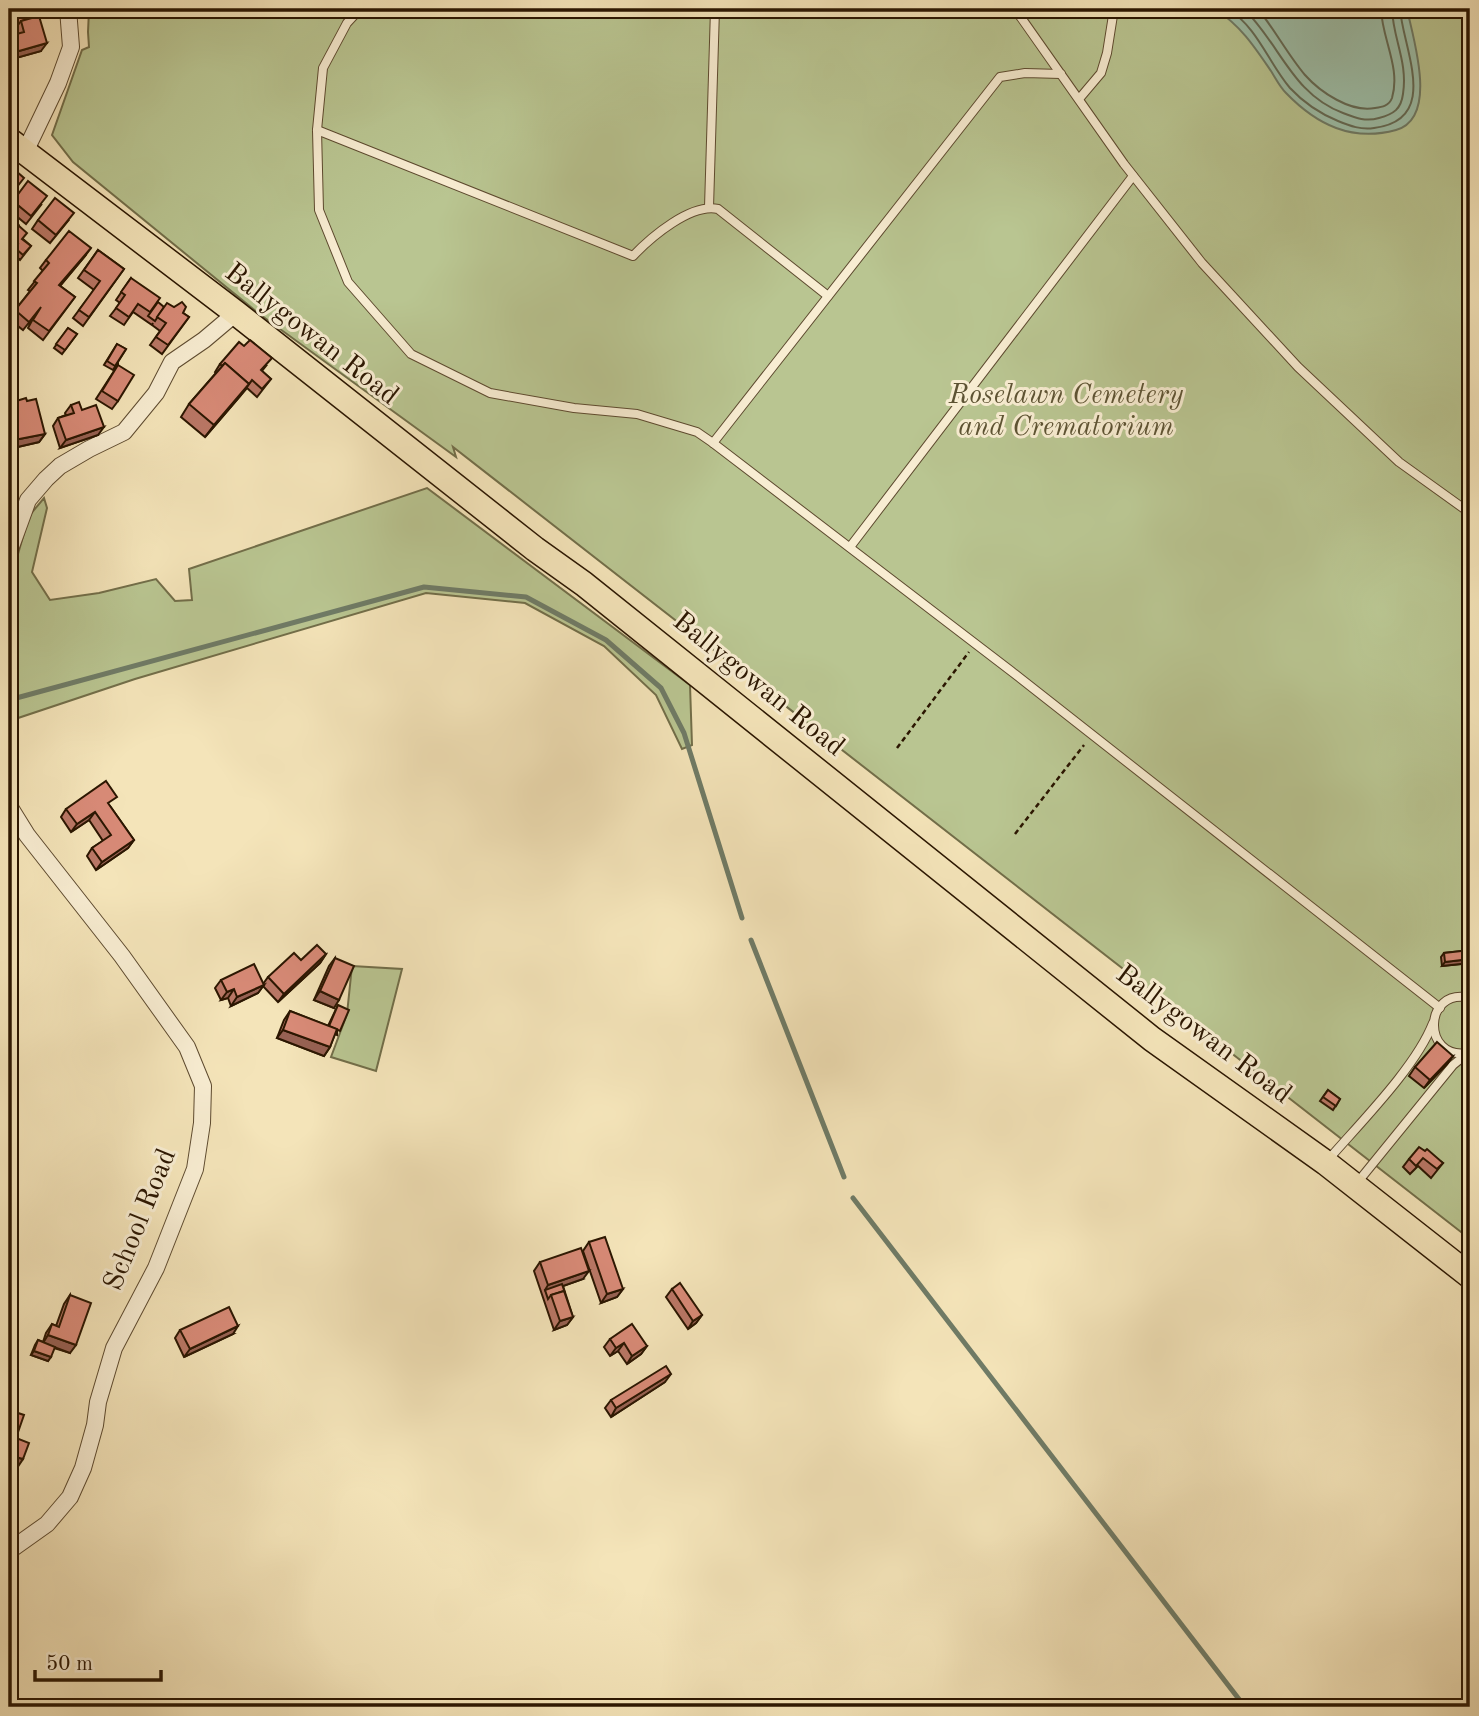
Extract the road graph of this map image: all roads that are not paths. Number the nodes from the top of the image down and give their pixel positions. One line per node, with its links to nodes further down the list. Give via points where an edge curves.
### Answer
1 (68, 9): 9 (street, via 71,47 58,83)
2 (360, 9): 8 (lane, via 347,23 323,68)
3 (715, 9): 11 (lane)
4 (1015, 9): 6 (lane)
5 (1114, 9): 7 (lane, via 1101,73)
6 (1061, 74): 7 (lane); 12 (lane, via 1000,77)
7 (1079, 99): 10 (lane)
8 (317, 130): 11 (lane, via 633,256 650,238); 14 (lane, via 319,210 348,282 411,354 490,393 637,414 696,432)
9 (17, 146): 13 (main road, Ballygowan Road)
10 (1133, 176): 15 (lane, via 1202,263 1298,367 1398,461); 16 (lane)
11 (709, 207): 12 (lane, via 727,215)
12 (828, 296): 14 (lane)
13 (236, 313): 17 (street, via 172,362 156,393 124,432 89,449 46,479 28,500); 23 (main road, Ballygowan Road, via 584,584 1141,1030)
14 (713, 443): 16 (lane)
15 (1470, 513)
16 (850, 547): 20 (lane)
17 (9, 552)
18 (9, 806): 26 (street, School Road, via 187,1048 203,1086 195,1169 156,1268 114,1348 82,1468 69,1497 47,1524)
19 (1469, 997): 20 (lane, via 1455,997)
20 (1440, 1008): 21 (lane)
21 (1433, 1023): 22 (lane, via 1441,1044 1450,1051); 23 (lane, via 1399,1076)
22 (1469, 1052): 24 (lane, via 1453,1065)
23 (1326, 1163): 24 (main road, Ballygowan Road)
24 (1355, 1185): 25 (main road, Ballygowan Road)
25 (1470, 1276)
26 (9, 1551)

